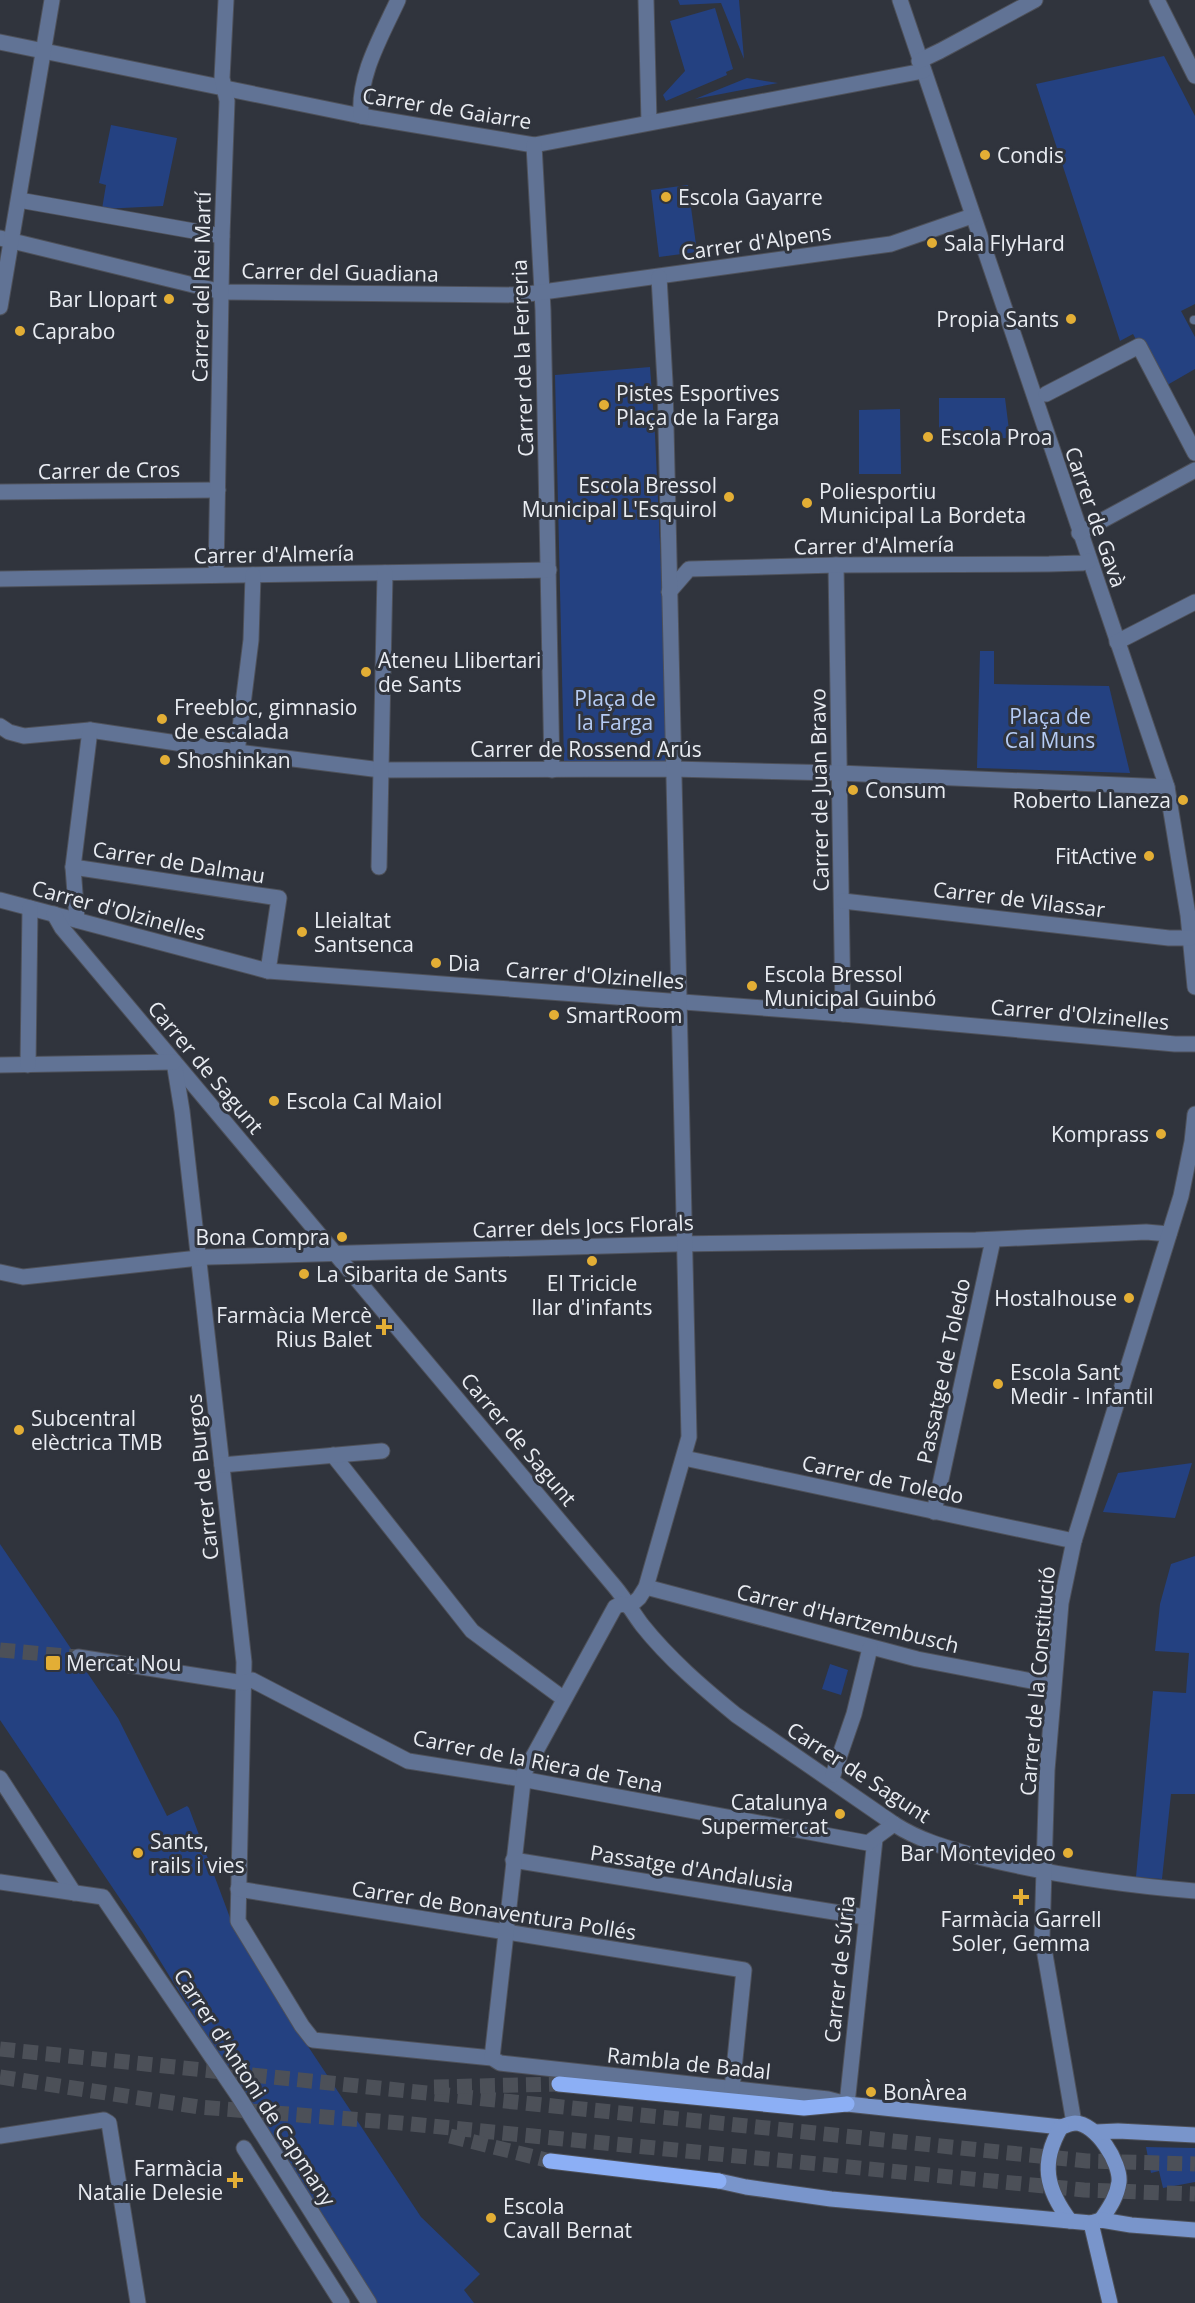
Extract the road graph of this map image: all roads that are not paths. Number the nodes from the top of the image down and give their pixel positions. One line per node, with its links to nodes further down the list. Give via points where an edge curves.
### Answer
1 (52, 0): 9 (street)
2 (226, 0): 12 (street, Carrer del Rei Martí, via 222,78)
3 (398, 0): 13 (street, via 364,77)
4 (646, 0): 14 (street)
5 (900, 0): 10 (street, Carrer de Gavà)
6 (1035, 0): 10 (street, Carrer de Gaiarre, via 940,51)
7 (1157, 0): 11 (street)
8 (0, 42): 9 (street, Carrer de Gaiarre)
9 (44, 52): 12 (street, Carrer de Gaiarre); 16 (street)
10 (921, 66): 14 (street, Carrer de Gaiarre); 17 (street, Carrer de Gavà)
11 (1195, 76)
12 (225, 88): 13 (street, Carrer de Gaiarre); 18 (street, Carrer del Rei Martí)
13 (361, 116): 15 (street, Carrer de Gaiarre)
14 (649, 122): 15 (street, Carrer de Gaiarre)
15 (534, 145): 22 (street, Carrer de la Ferreria)
16 (19, 200): 18 (street); 19 (street)
17 (972, 216): 20 (street, Carrer d'Alpens, via 891,244); 29 (street, Carrer de Gavà)
18 (222, 236): 21 (street, Carrer del Rei Martí)
19 (6, 240): 21 (street, Carrer del Guadiana); 23 (street)
20 (659, 277): 22 (street, Carrer d'Alpens); 37 (street)
21 (222, 292): 22 (street, Carrer del Guadiana); 27 (street, Carrer del Rei Martí)
22 (542, 292): 32 (street, Carrer de la Ferreria)
23 (0, 307)
24 (1047, 394): 25 (street, via 1139,346)
25 (1195, 453)
26 (1195, 470): 29 (street)
27 (218, 490): 28 (street, Carrer de Cros); 34 (street, Carrer del Rei Martí)
28 (0, 492)
29 (1079, 533): 30 (street, Carrer de Gavà)
30 (1089, 561): 31 (street, Carrer d'Almería); 39 (street, Carrer de Gavà)
31 (836, 565): 37 (street, Carrer d'Almería, via 689,569); 46 (street, Carrer de Juan Bravo)
32 (549, 570): 33 (street, Carrer d'Almería); 45 (street)
33 (385, 573): 35 (street, Carrer d'Almería); 44 (street)
34 (216, 575): 35 (street, Carrer d'Almería); 36 (street, Carrer d'Almería)
35 (254, 575): 42 (street, via 251,640)
36 (0, 579)
37 (669, 592): 43 (street)
38 (1195, 602): 39 (street)
39 (1117, 642): 47 (street, Carrer de Gavà)
40 (90, 730): 41 (street, Carrer de Rossend Arús, via 24,736); 42 (street, Carrer de Rossend Arús); 48 (street)
41 (3, 732)
42 (237, 752): 44 (street, Carrer de Rossend Arús)
43 (672, 769): 45 (street, Carrer de Rossend Arús); 46 (street, Carrer de Rossend Arús); 59 (street)
44 (381, 770): 45 (street, Carrer de Rossend Arús); 49 (street)
45 (552, 770)
46 (839, 773): 47 (street, Carrer de Rossend Arús); 50 (street, Carrer de Juan Bravo)
47 (1167, 787): 54 (street, Carrer de Gavà)
48 (73, 867): 55 (street); 57 (street, Carrer de Dalmau, via 279,898)
49 (379, 867)
50 (843, 901): 56 (street, Carrer de Vilassar); 60 (street, Carrer de Juan Bravo)
51 (5, 904): 52 (street, Carrer d'Olzinelles)
52 (30, 908): 53 (street, Carrer d'Olzinelles); 64 (street)
53 (54, 914): 55 (street, Carrer d'Olzinelles); 62 (street, Carrer de Sagunt)
54 (1191, 914): 56 (street)
55 (77, 920): 57 (street, Carrer d'Olzinelles)
56 (1190, 938): 58 (street)
57 (268, 971): 59 (street, Carrer d'Olzinelles)
58 (1195, 987)
59 (680, 1002): 60 (street, Carrer d'Olzinelles); 69 (street)
60 (843, 1014): 61 (street, Carrer d'Olzinelles)
61 (1195, 1044)
62 (174, 1062): 64 (street); 70 (street, Carrer de Sagunt); 71 (street, Carrer de Burgos)
63 (0, 1065): 64 (street)
64 (28, 1065)
65 (1195, 1114): 66 (street, Carrer de la Constitució)
66 (1194, 1142): 67 (street, Carrer de la Constitució)
67 (1169, 1234): 68 (street, Carrer dels Jocs Florals); 78 (street, Carrer de la Constitució)
68 (993, 1240): 69 (street, Carrer dels Jocs Florals); 77 (street, Passatge de Toledo)
69 (686, 1245): 70 (street, Carrer dels Jocs Florals); 75 (street, via 689,1437)
70 (338, 1255): 71 (street, Carrer dels Jocs Florals); 80 (street, Carrer de Sagunt)
71 (199, 1257): 72 (street, Carrer dels Jocs Florals, via 22,1277); 76 (street, Carrer de Burgos)
72 (0, 1272)
73 (382, 1451): 74 (street)
74 (333, 1455): 76 (street); 85 (street, via 472,1631)
75 (684, 1458): 77 (street, Carrer de Toledo); 79 (street)
76 (222, 1465): 83 (street, Carrer de Burgos)
77 (934, 1512): 78 (street, Carrer de Toledo)
78 (1074, 1541): 92 (street, Carrer de la Constitució, via 1061,1603 1053,1685)
79 (646, 1587): 80 (street); 81 (street, Carrer d'Hartzembusch)
80 (630, 1606): 85 (street, via 621,1604 615,1608); 89 (street, Carrer de Sagunt, via 681,1668 736,1715)
81 (870, 1648): 84 (street, Carrer d'Hartzembusch); 86 (street, via 854,1714)
82 (78, 1657): 83 (street, Carrer de la Riera de Tena)
83 (244, 1683): 88 (street, Carrer de la Riera de Tena, via 252,1680 408,1761); 94 (street, Carrer de Burgos)
84 (1042, 1683)
85 (564, 1699): 88 (street)
86 (833, 1775)
87 (0, 1778): 96 (street)
88 (523, 1780): 90 (street, Carrer de la Riera de Tena, via 868,1843); 91 (street)
89 (894, 1824): 90 (street); 92 (street, Carrer de Sagunt, via 940,1846)
90 (874, 1839): 97 (street, Carrer de Súria)
91 (513, 1860): 97 (street, Passatge d'Andalusia); 98 (street)
92 (1043, 1872): 95 (street, Carrer de Sagunt); 103 (street, Carrer de la Constitució, via 1042,1936)
93 (0, 1882): 96 (street)
94 (238, 1889): 98 (street, Carrer de Bonaventura Pollés); 99 (street, Rambla de Badal, via 238,1921 313,2040)
95 (1195, 1891)
96 (74, 1893): 115 (street, Carrer d'Antoni de Capmany, via 103,1897 243,2102)
97 (865, 1917): 102 (street, Carrer de Súria)
98 (507, 1934): 99 (street); 101 (street, Carrer de Bonaventura Pollés, via 744,1970)
99 (492, 2058): 101 (street, Rambla de Badal)
100 (559, 2084): 102 (main road, via 804,2108)
101 (732, 2089): 102 (street, Rambla de Badal)
102 (847, 2104): 103 (street, Rambla de Badal)
103 (1068, 2125): 104 (street, Rambla de Badal); 110 (street, via 1053,2141 1048,2169 1050,2188)
104 (1096, 2132): 105 (street, Rambla de Badal); 111 (street, via 1114,2161 1119,2180 1115,2200)
105 (1195, 2135)
106 (0, 2136): 113 (street, via 104,2120 109,2123)
107 (244, 2148): 114 (street, Carrer d'Antoni de Capmany)
108 (550, 2161): 109 (main road)
109 (719, 2181): 110 (street, via 831,2199)
110 (1070, 2221): 111 (street)
111 (1096, 2222): 112 (street); 116 (street)
112 (1195, 2230)
113 (138, 2303)
114 (342, 2303)
115 (369, 2303)
116 (1110, 2303)

